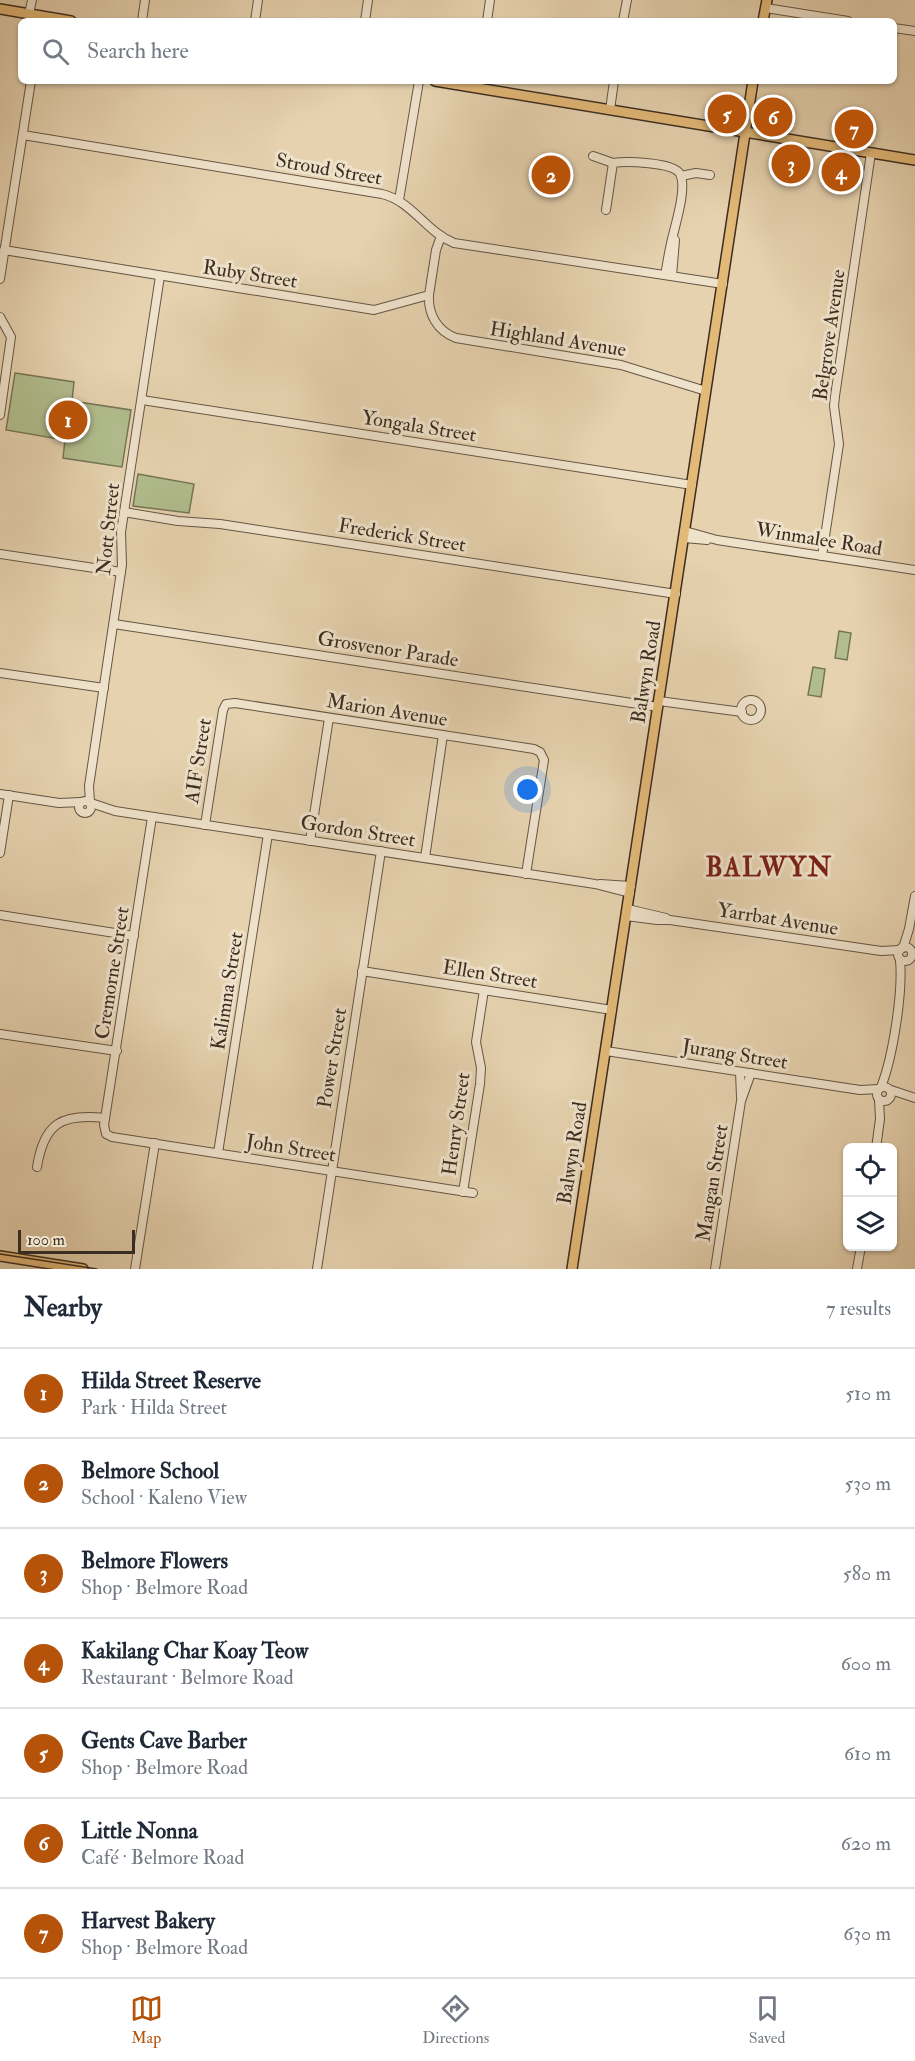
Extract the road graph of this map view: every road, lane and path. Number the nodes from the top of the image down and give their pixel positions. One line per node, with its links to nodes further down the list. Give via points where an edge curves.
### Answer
1 (32, 0): 9 (street)
2 (145, 0): 10 (street)
3 (258, 0): 11 (street)
4 (368, 0): 12 (street)
5 (490, 0): 13 (street)
6 (627, 0): 14 (street)
7 (766, 4): 15 (street)
8 (0, 9): 9 (main road)
9 (38, 18)
10 (142, 18)
11 (255, 18)
12 (365, 18)
13 (487, 18)
14 (624, 18)
15 (834, 18)
16 (897, 28): 17 (street)
17 (915, 31)
18 (30, 84): 25 (street)
19 (418, 84): 32 (street)
20 (477, 84): 23 (main road)
21 (614, 84): 23 (street)
22 (753, 84): 24 (main road, Balwyn Road)
23 (610, 110): 24 (main road)
24 (746, 132): 26 (main road); 39 (main road, Balwyn Road)
25 (22, 135): 32 (street, Stroud Street, via 382,194); 35 (street)
26 (871, 153): 28 (main road); 49 (street, Belgrove Avenue, via 835,396 840,441)
27 (593, 156): 29 (street)
28 (915, 160)
29 (613, 163): 31 (street, via 657,165 674,169); 33 (street)
30 (710, 175): 31 (street)
31 (681, 176): 37 (street, via 681,205)
32 (399, 200): 34 (street, Stroud Street)
33 (606, 210)
34 (441, 236): 37 (street, Stroud Street, via 458,243); 40 (street, via 435,250)
35 (4, 250): 36 (street, Ruby Street); 38 (street)
36 (160, 276): 40 (street, Ruby Street, via 369,310); 43 (street, Nott Street)
37 (669, 276): 39 (street, Stroud Street)
38 (0, 279)
39 (723, 284): 42 (main road, Balwyn Road)
40 (429, 295): 42 (street, Highland Avenue, via 436,324 456,338 621,365)
41 (0, 317): 44 (street, via 11,337)
42 (706, 391): 45 (main road, Balwyn Road)
43 (141, 400): 45 (street, Yongala Street); 46 (street, Nott Street)
44 (0, 415)
45 (692, 485): 47 (main road, Balwyn Road)
46 (124, 512): 51 (street, Nott Street); 52 (street, Frederick Street)
47 (685, 535): 49 (street, Winmalee Road); 52 (main road, Balwyn Road)
48 (0, 554): 51 (street)
49 (822, 556): 50 (street, Winmalee Road)
50 (915, 570)
51 (121, 572): 53 (street, Nott Street)
52 (676, 594): 57 (main road, Balwyn Road)
53 (114, 624): 55 (street, Nott Street); 57 (street, Grosvenor Parade)
54 (0, 673): 55 (street)
55 (104, 688): 63 (street, Nott Street)
56 (226, 704): 59 (street, Marion Avenue); 65 (street, AIF Street)
57 (659, 704): 58 (street, Grosvenor Parade); 72 (main road, Balwyn Road)
58 (742, 712)
59 (329, 717): 60 (street, Marion Avenue); 67 (street)
60 (443, 735): 70 (street); 71 (street, Marion Avenue, via 541,753 544,760)
61 (0, 794): 62 (street, Gordon Street)
62 (9, 795): 63 (street, Gordon Street); 69 (street)
63 (86, 805): 64 (street, Gordon Street)
64 (153, 817): 65 (street, Gordon Street); 76 (street, Cremorne Street)
65 (205, 825): 66 (street, Gordon Street)
66 (268, 834): 67 (street, Gordon Street); 93 (street, Kalimna Street)
67 (310, 841): 68 (street, Gordon Street)
68 (381, 851): 70 (street, Gordon Street); 78 (street, Power Street)
69 (0, 853)
70 (425, 858): 71 (street, Gordon Street)
71 (526, 874): 72 (street, Gordon Street)
72 (631, 889): 74 (main road, Balwyn Road)
73 (915, 896): 77 (street)
74 (627, 913): 77 (street, Yarrbat Avenue); 80 (main road, Balwyn Road)
75 (0, 915): 76 (street)
76 (134, 936): 82 (street, Cremorne Street)
77 (907, 955): 86 (street)
78 (362, 971): 79 (street, Ellen Street); 95 (street, Power Street)
79 (484, 990): 80 (street, Ellen Street); 96 (street, Henry Street, via 476,1042 480,1084)
80 (612, 1010): 83 (main road, Balwyn Road)
81 (0, 1034): 82 (street)
82 (117, 1051): 89 (street, Cremorne Street)
83 (606, 1051): 84 (street, Jurang Street); 103 (main road, Balwyn Road)
84 (740, 1072): 85 (street, Jurang Street); 88 (street, Mangan Street)
85 (751, 1073): 86 (street, Jurang Street); 88 (street, Mangan Street)
86 (884, 1094): 87 (street, Jurang Street); 92 (street)
87 (914, 1098)
88 (741, 1101): 104 (street, Mangan Street)
89 (105, 1118): 90 (street, Cremorne Street); 94 (street, via 72,1117 54,1128 43,1141)
90 (105, 1133): 91 (street, John Street)
91 (155, 1143): 93 (street, John Street); 101 (street)
92 (877, 1143)
93 (218, 1153): 95 (street, John Street)
94 (37, 1167)
95 (332, 1171): 96 (street, John Street); 102 (street, Power Street)
96 (463, 1192): 97 (street, John Street)
97 (473, 1193)
98 (860, 1251): 105 (street)
99 (0, 1256): 100 (main road)
100 (83, 1269)
101 (135, 1269)
102 (317, 1269)
103 (572, 1269)
104 (715, 1269)
105 (857, 1269)

